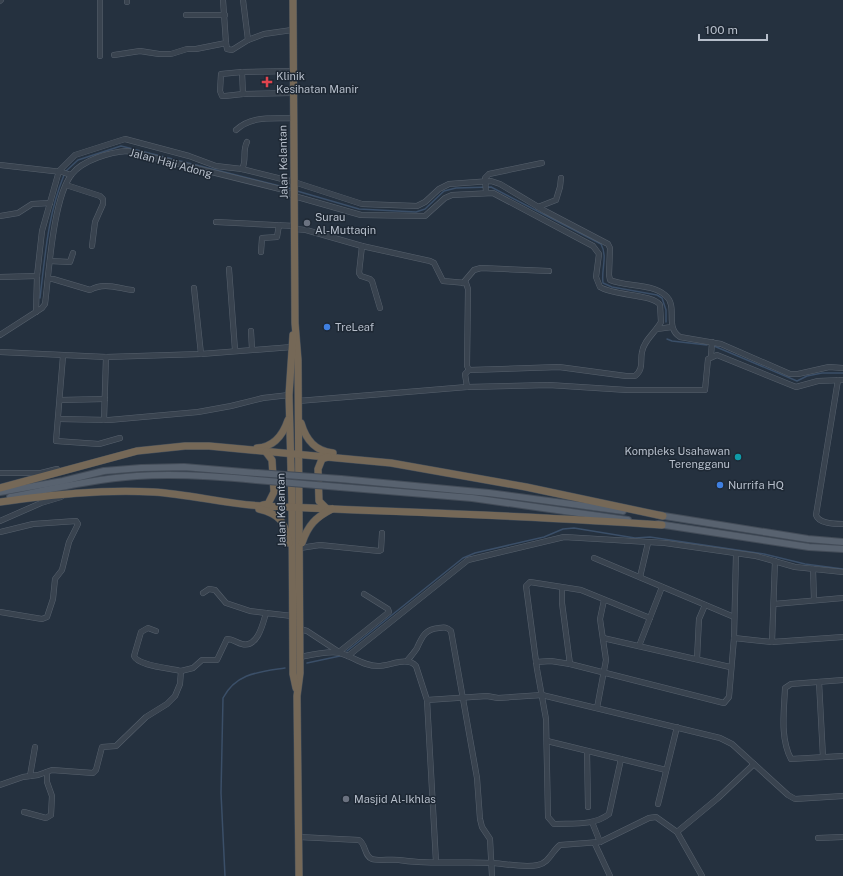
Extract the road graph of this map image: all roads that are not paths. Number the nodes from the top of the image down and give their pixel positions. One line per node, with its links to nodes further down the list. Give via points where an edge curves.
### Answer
1 (100, 0): 11 (street)
2 (223, 0): 6 (street)
3 (243, 0): 8 (street)
4 (293, 0): 7 (highway, Jalan Kelantan)
5 (186, 15): 6 (street)
6 (225, 15): 9 (street)
7 (292, 30): 8 (street, via 264,34); 12 (highway, Jalan Kelantan)
8 (248, 40): 9 (street, via 232,50 227,49)
9 (226, 43): 10 (street, via 171,54 140,51)
10 (114, 55)
11 (100, 56)
12 (293, 70): 13 (street); 14 (highway, Jalan Kelantan)
13 (242, 72): 15 (street); 15 (street, via 220,74 220,91 222,96)
14 (293, 93): 15 (street); 16 (highway, Jalan Kelantan)
15 (243, 94)
16 (293, 118): 17 (street, via 252,120); 28 (highway, Jalan Kelantan)
17 (236, 130)
18 (248, 142): 21 (street, via 244,149 246,160)
19 (542, 163): 26 (street, via 493,172 488,174)
20 (0, 164): 22 (street)
21 (242, 169): 23 (street); 28 (street)
22 (60, 171): 23 (street, via 75,155 125,139 189,156); 24 (street); 30 (street)
23 (229, 173): 24 (street, Jalan Haji Adong, via 119,151 81,165); 28 (street, Jalan Haji Adong, via 269,186)
24 (70, 174): 27 (street, Jalan Haji Adong)
25 (561, 178): 31 (street, via 556,200)
26 (485, 182): 28 (street, via 449,184 421,205 413,206 362,204); 29 (street); 31 (street, via 500,184)
27 (66, 185): 36 (street, via 103,199 95,222); 40 (street, Jalan Haji Adong, via 54,230)
28 (294, 189): 29 (street, via 361,215 419,217 429,214 445,198 452,195); 35 (highway, Jalan Kelantan)
29 (486, 191): 53 (street, via 593,246 600,254 596,277 600,287 615,293 658,302 661,322)
30 (50, 203): 32 (street, via 32,204 18,213); 43 (street, via 42,231)
31 (538, 207): 52 (street, via 608,244 610,280 665,294 671,306)
32 (0, 216)
33 (216, 222): 34 (street)
34 (279, 225): 35 (street); 38 (street, via 276,237 262,238)
35 (295, 228): 37 (street); 51 (highway, Jalan Kelantan)
36 (92, 246)
37 (362, 246): 46 (street, via 430,261 434,263 443,281); 49 (street, via 359,273 372,281)
38 (261, 252)
39 (73, 253): 40 (street, via 70,262)
40 (50, 261): 45 (street, Jalan Haji Adong)
41 (229, 269): 59 (street)
42 (549, 271): 46 (street, via 481,268 474,270)
43 (37, 276): 44 (street); 50 (street)
44 (0, 277)
45 (48, 279): 48 (street, via 90,290 110,285); 50 (street, Jalan Haji Adong, via 45,304)
46 (463, 283): 66 (street, via 468,289)
47 (194, 288): 61 (street)
48 (132, 290)
49 (380, 308)
50 (36, 312): 55 (street, Jalan Haji Adong)
51 (295, 323): 57 (highway, Jalan Kelantan); 72 (highway, Jalan Kelantan)
52 (672, 327): 53 (street); 56 (street, via 680,336)
53 (657, 328): 66 (street, via 644,343 641,367 635,376 559,367)
54 (252, 331): 58 (street)
55 (0, 335)
56 (712, 342): 63 (street); 65 (street, via 790,374 829,367)
57 (292, 347): 58 (street); 70 (highway, Jalan Kelantan)
58 (252, 349): 59 (street)
59 (235, 350): 61 (street)
60 (0, 352): 62 (street)
61 (201, 354): 64 (street)
62 (64, 356): 64 (street); 71 (street)
63 (711, 356): 67 (street, via 720,356 796,387 818,381); 68 (street, via 705,390 627,390 548,385)
64 (106, 357): 69 (street)
65 (843, 368)
66 (467, 372): 68 (street)
67 (840, 382): 95 (street, via 816,515 819,520)
68 (467, 386): 72 (street)
69 (105, 399): 71 (street); 75 (street)
70 (289, 399): 75 (street, via 263,398 203,411); 77 (highway, via 288,421 283,434 265,448); 79 (highway, Jalan Kelantan)
71 (60, 400): 74 (street)
72 (298, 401): 73 (highway, Jalan Kelantan)
73 (299, 415): 80 (highway, Jalan Kelantan); 82 (highway, via 308,441 320,450)
74 (59, 419): 75 (street); 76 (street, via 55,438 58,442 99,444)
75 (104, 420)
76 (120, 438)
77 (235, 449): 78 (highway); 83 (highway, via 209,446 163,448 137,451)
78 (266, 452): 79 (highway); 90 (highway, via 272,460 274,492 268,504)
79 (291, 455): 80 (highway); 91 (highway, Jalan Kelantan)
80 (299, 455): 81 (highway); 91 (highway, Jalan Kelantan)
81 (330, 457): 82 (highway); 92 (highway, via 322,459 318,469 319,501)
82 (371, 461): 93 (highway, via 499,482)
83 (88, 463): 84 (street, via 40,473); 85 (highway)
84 (0, 473)
85 (0, 488)
86 (0, 492): 93 (main road, bridge, via 104,471 184,467 489,493)
87 (68, 495): 88 (highway); 89 (highway, via 155,492); 94 (street, via 41,503)
88 (0, 501): 96 (main road, bridge, via 104,479 186,474 472,498)
89 (243, 504): 90 (highway); 106 (highway, via 275,514 283,522)
90 (261, 506): 91 (highway)
91 (296, 507): 92 (highway); 101 (highway, Jalan Kelantan); 106 (highway, Jalan Kelantan)
92 (329, 508): 96 (highway); 101 (highway, via 309,526)
93 (663, 516): 99 (main road, via 808,539)
94 (0, 521)
95 (843, 524)
96 (662, 525): 102 (main road)
97 (0, 532): 119 (street, via 42,523 76,521 78,524 69,542 62,570 55,579 53,599 47,617 42,619)
98 (382, 533): 101 (street, via 379,551 320,545)
99 (843, 542)
100 (648, 543): 103 (street, via 665,543); 109 (street); 132 (street, via 564,537 468,560)
101 (300, 548): 124 (highway, Jalan Kelantan)
102 (843, 550)
103 (736, 554): 105 (street); 122 (street)
104 (594, 558): 109 (street)
105 (775, 561): 107 (street); 117 (street)
106 (292, 563): 121 (highway, Jalan Kelantan)
107 (813, 569): 108 (street); 116 (street)
108 (843, 572)
109 (640, 577): 110 (street)
110 (662, 587): 118 (street); 123 (street)
111 (562, 588): 115 (street, via 581,590); 136 (street, via 530,582 526,586); 137 (street)
112 (203, 593): 120 (street, via 208,589 215,590 226,603)
113 (364, 594): 131 (street, via 389,612)
114 (843, 598): 116 (street)
115 (604, 600): 123 (street); 127 (street, via 600,614)
116 (814, 600): 117 (street)
117 (774, 604): 129 (street)
118 (705, 605): 122 (street); 134 (street, via 699,619)
119 (0, 612)
120 (266, 613): 121 (street); 139 (street, via 255,640 248,644 227,639 216,660 202,660 193,668)
121 (292, 616): 144 (highway, Jalan Kelantan, via 293,674)
122 (734, 617): 128 (street)
123 (650, 618): 130 (street)
124 (300, 629): 131 (street); 133 (highway, Jalan Kelantan)
125 (156, 631): 139 (street, via 148,628 141,632 135,659 144,664)
126 (843, 637): 129 (street)
127 (603, 638): 130 (street); 140 (street, via 606,660)
128 (734, 638): 129 (street); 138 (street)
129 (772, 642)
130 (638, 646): 134 (street)
131 (340, 652): 132 (street); 133 (street)
132 (348, 656): 135 (street, via 370,666)
133 (300, 657): 144 (highway, Jalan Kelantan)
134 (697, 659): 138 (street)
135 (407, 661): 145 (street, via 427,632 433,628 448,628 452,634); 146 (street, via 416,666)
136 (536, 662): 137 (street); 143 (street)
137 (570, 664): 140 (street)
138 (730, 667): 140 (street, via 729,697 724,703)
139 (181, 671): 157 (street, via 180,684 175,696 146,717 116,746 102,747 93,773 58,769)
140 (604, 674): 147 (street)
141 (843, 680): 142 (street)
142 (819, 682): 153 (street); 153 (street, via 791,684 785,688 784,724 786,750 791,759)
143 (542, 695): 145 (street); 147 (street); 149 (street)
144 (297, 696): 166 (highway, Jalan Kelantan)
145 (464, 699): 146 (street); 171 (street, via 477,778 480,820 490,839)
146 (427, 700): 170 (street)
147 (597, 708): 148 (street)
148 (677, 727): 155 (street, via 720,738 732,744); 156 (street)
149 (547, 741): 151 (street); 164 (street, via 548,816 551,822)
150 (35, 747): 158 (street)
151 (586, 751): 154 (street); 162 (street)
152 (843, 756): 153 (street)
153 (822, 757)
154 (621, 759): 156 (street); 164 (street, via 609,814)
155 (754, 764): 160 (street, via 780,790 795,799); 165 (street)
156 (666, 770): 161 (street)
157 (47, 772): 158 (street); 163 (street, via 47,782 52,796 51,815 46,818)
158 (30, 776): 159 (street)
159 (0, 784)
160 (843, 796)
161 (658, 804)
162 (588, 807)
163 (24, 812)
164 (592, 822): 169 (street)
165 (677, 832): 169 (street, via 656,817); 175 (street)
166 (299, 837): 170 (street, via 358,840 364,844 372,860); 172 (highway, Jalan Kelantan)
167 (843, 837): 168 (street)
168 (818, 838)
169 (597, 843): 171 (street, via 560,845 547,861 540,865); 174 (street)
170 (436, 862): 171 (street)
171 (493, 863): 173 (street)
172 (299, 876)
173 (492, 876)
174 (610, 876)
175 (702, 876)

